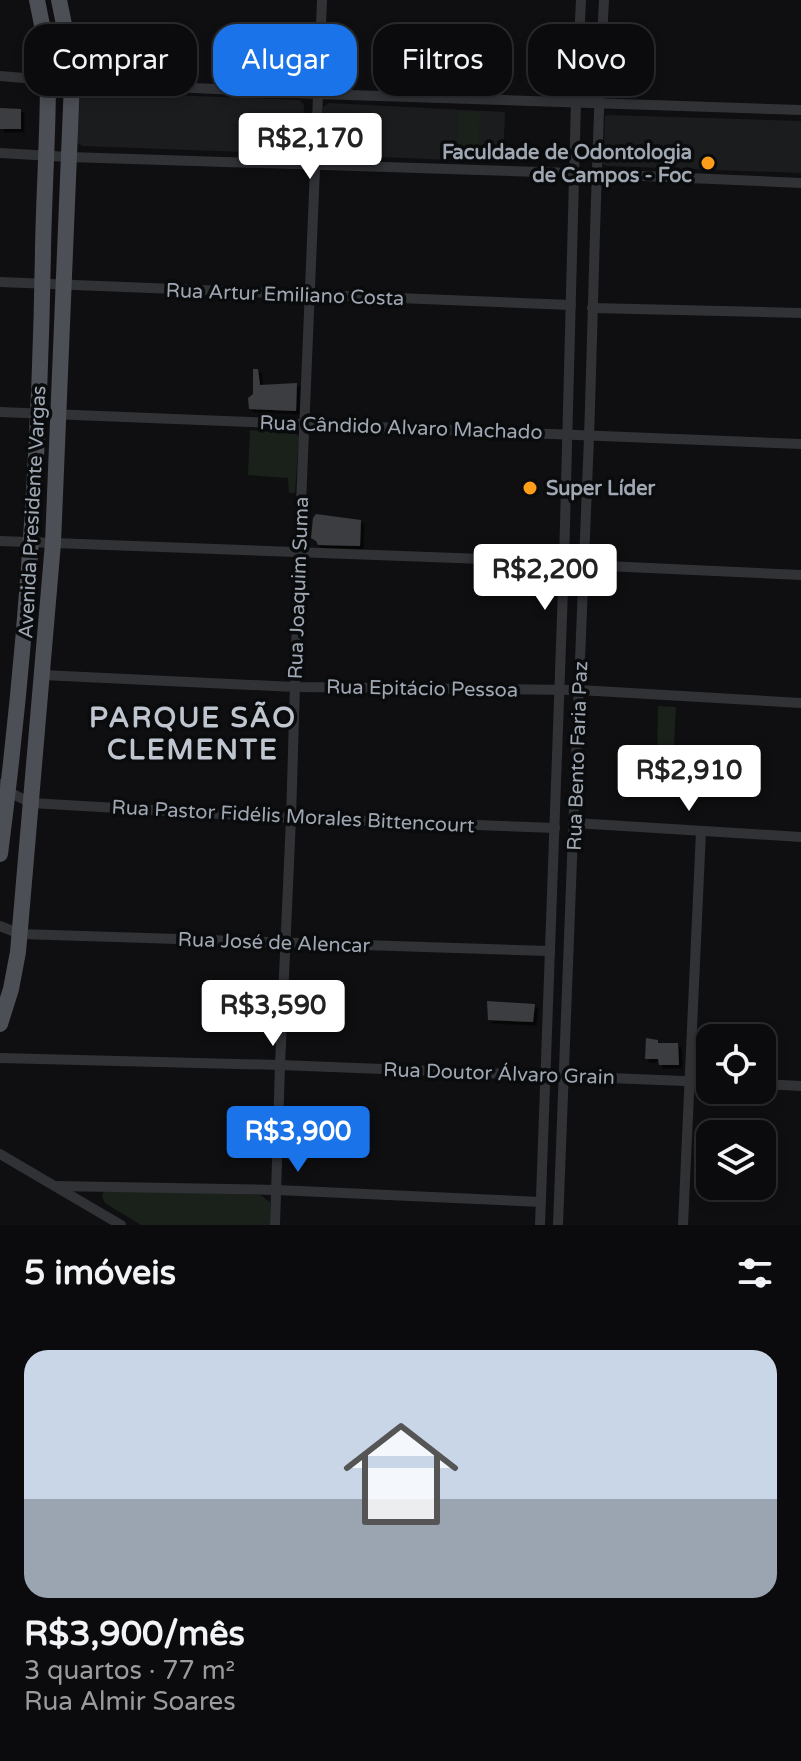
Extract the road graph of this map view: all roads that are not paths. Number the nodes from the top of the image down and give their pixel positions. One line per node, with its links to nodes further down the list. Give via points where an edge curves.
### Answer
1 (37, 0): 6 (main road, Avenida Presidente Vargas)
2 (59, 0): 7 (main road, Avenida Presidente Vargas)
3 (322, 0): 8 (street, Rua Joaquim Suma)
4 (581, 0): 15 (street, Rua Bento Faria Paz)
5 (604, 0): 16 (street, Rua Bento Faria Paz)
6 (42, 24)
7 (64, 24)
8 (321, 24)
9 (0, 76): 10 (street)
10 (24, 78)
11 (357, 95): 15 (street)
12 (48, 96): 19 (main road, Avenida Presidente Vargas)
13 (71, 96): 20 (main road, Avenida Presidente Vargas)
14 (318, 96): 21 (street, Rua Joaquim Suma)
15 (576, 101): 16 (street); 22 (street, Rua Bento Faria Paz)
16 (598, 102): 17 (street); 23 (street, Rua Bento Faria Paz)
17 (801, 110)
18 (0, 153): 19 (street)
19 (47, 156): 20 (street); 26 (main road, Avenida Presidente Vargas)
20 (69, 157): 21 (street); 27 (main road, Avenida Presidente Vargas)
21 (316, 164): 22 (street); 28 (street, Rua Joaquim Suma)
22 (574, 173): 23 (street); 29 (street, Rua Bento Faria Paz)
23 (596, 174): 24 (street); 30 (street, Rua Bento Faria Paz)
24 (801, 183)
25 (0, 282): 26 (street, Rua Artur Emiliano Costa)
26 (43, 284): 27 (street, Rua Artur Emiliano Costa); 33 (main road, Avenida Presidente Vargas)
27 (63, 285): 28 (street, Rua Artur Emiliano Costa); 34 (main road, Avenida Presidente Vargas)
28 (310, 295): 29 (street, Rua Artur Emiliano Costa); 35 (street, Rua Joaquim Suma)
29 (571, 305): 36 (street, Rua Bento Faria Paz)
30 (592, 308): 31 (street); 37 (street, Rua Bento Faria Paz)
31 (801, 313)
32 (0, 412): 33 (street, Rua Cândido Alvaro Machado)
33 (39, 414): 34 (street, Rua Cândido Alvaro Machado); 40 (main road, Avenida Presidente Vargas)
34 (59, 414): 35 (street, Rua Cândido Alvaro Machado); 41 (main road, Avenida Presidente Vargas)
35 (304, 423): 36 (street, Rua Cândido Alvaro Machado); 42 (street, Rua Joaquim Suma)
36 (568, 435): 37 (street, Rua Cândido Alvaro Machado); 43 (street, Rua Bento Faria Paz)
37 (589, 436): 38 (street, Rua Cândido Alvaro Machado); 44 (street, Rua Bento Faria Paz)
38 (801, 444)
39 (0, 541): 40 (street)
40 (31, 541): 41 (street); 51 (main road, Avenida Presidente Vargas)
41 (53, 543): 42 (street); 46 (main road, Avenida Presidente Vargas)
42 (299, 552): 43 (street); 47 (street, Rua Joaquim Suma)
43 (564, 562): 44 (street); 48 (street, Rua Bento Faria Paz)
44 (584, 565): 45 (street); 49 (street, Rua Bento Faria Paz)
45 (801, 575)
46 (43, 675): 47 (street, Rua Epitácio Pessoa); 52 (main road, Avenida Presidente Vargas)
47 (295, 687): 48 (street, Rua Epitácio Pessoa); 53 (street, Rua Joaquim Suma)
48 (558, 690): 49 (street, Rua Epitácio Pessoa); 55 (street, Rua Bento Faria Paz)
49 (579, 690): 50 (street, Rua Epitácio Pessoa); 54 (street, Rua Bento Faria Paz)
50 (801, 703)
51 (4, 788): 52 (street); 58 (main road, Avenida Presidente Vargas)
52 (31, 803): 53 (street, Rua Pastor Fidélis Morales Bittencourt); 60 (main road, Avenida Presidente Vargas)
53 (291, 818): 55 (street, Rua Pastor Fidélis Morales Bittencourt); 61 (street, Rua Joaquim Suma)
54 (575, 823): 56 (street); 67 (street, Rua Bento Faria Paz)
55 (555, 828): 62 (street, Rua Bento Faria Paz)
56 (701, 831): 57 (street); 68 (street)
57 (801, 837)
58 (0, 854)
59 (0, 926): 60 (street, Rua José de Alencar)
60 (20, 934): 61 (street, Rua José de Alencar); 63 (main road, Avenida Presidente Vargas)
61 (287, 942): 62 (street, Rua José de Alencar); 65 (street, Rua Joaquim Suma)
62 (550, 951): 66 (street, Rua Bento Faria Paz)
63 (0, 1024)
64 (0, 1058): 65 (street, Rua Doutor Álvaro Grain)
65 (280, 1065): 66 (street, Rua Doutor Álvaro Grain); 74 (street, Rua Joaquim Suma)
66 (545, 1074): 67 (street, Rua Doutor Álvaro Grain); 75 (street, Rua Bento Faria Paz)
67 (563, 1075): 68 (street, Rua Doutor Álvaro Grain); 79 (street, Rua Bento Faria Paz)
68 (689, 1081): 69 (street, Rua Doutor Álvaro Grain); 80 (street)
69 (696, 1081)
70 (776, 1085): 71 (street)
71 (801, 1086)
72 (0, 1154): 73 (street)
73 (55, 1186): 74 (street); 76 (street)
74 (277, 1190): 75 (street); 77 (street, Rua Joaquim Suma)
75 (541, 1202): 78 (street, Rua Bento Faria Paz)
76 (121, 1225)
77 (275, 1225)
78 (540, 1225)
79 (558, 1225)
80 (683, 1225)

